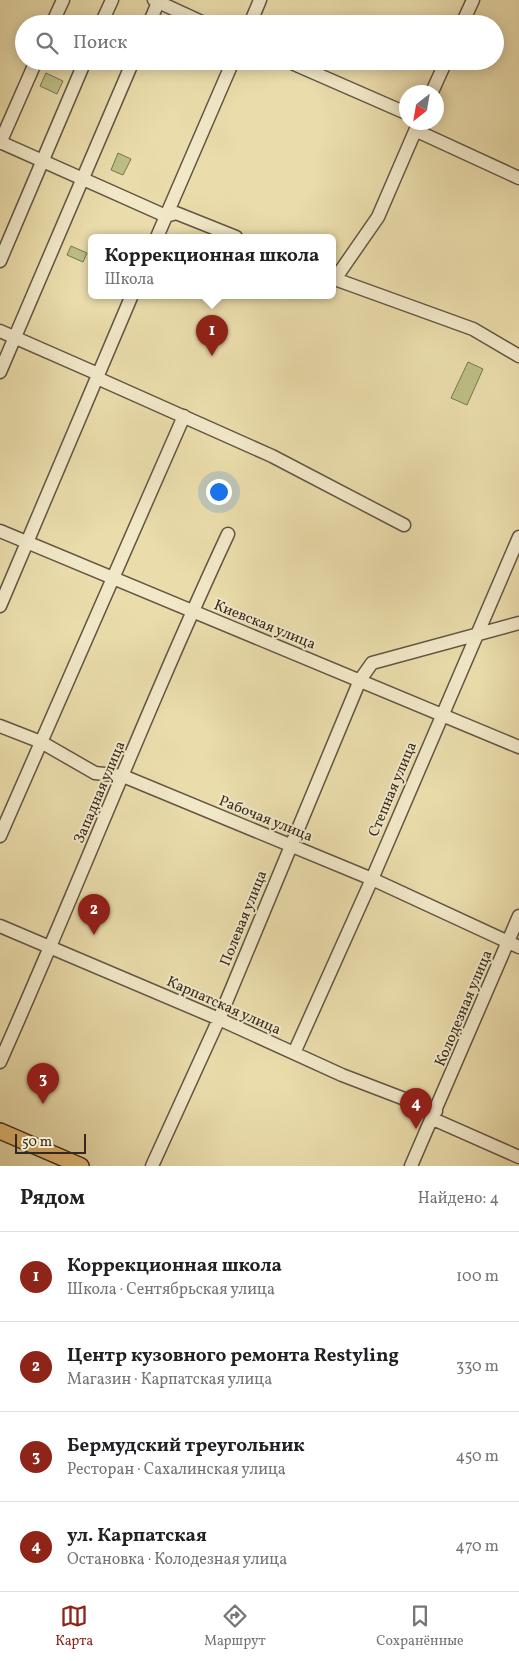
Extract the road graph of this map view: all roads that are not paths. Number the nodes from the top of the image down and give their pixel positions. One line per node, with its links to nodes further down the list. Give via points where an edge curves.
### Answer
1 (62, 0): 6 (street)
2 (112, 0): 7 (street)
3 (260, 0): 10 (street)
4 (473, 0): 11 (street)
5 (157, 1): 8 (street); 9 (street)
6 (56, 15)
7 (105, 15)
8 (152, 15)
9 (187, 15)
10 (254, 15)
11 (466, 15)
12 (32, 70): 22 (street)
13 (81, 70): 23 (street)
14 (129, 70): 25 (street)
15 (229, 70): 26 (street)
16 (308, 70): 19 (street)
17 (442, 70): 18 (street)
18 (435, 85)
19 (399, 110)
20 (417, 130): 30 (street, via 378,217)
21 (424, 130): 24 (street)
22 (0, 143): 23 (street)
23 (42, 162): 25 (street); 29 (street)
24 (519, 178)
25 (82, 180): 26 (street); 34 (street)
26 (166, 216): 27 (street); 28 (street, via 176,214)
27 (158, 234)
28 (228, 234)
29 (0, 261)
30 (336, 274)
31 (336, 279): 35 (street, via 472,329)
32 (130, 299): 37 (street)
33 (0, 331): 34 (street)
34 (15, 337): 36 (street); 37 (street)
35 (519, 356)
36 (0, 372)
37 (98, 376): 38 (street); 43 (street)
38 (184, 416): 39 (street, via 272,456); 44 (street)
39 (404, 524)
40 (0, 531): 43 (street, Киевская улица)
41 (228, 534): 46 (street, Западная улица)
42 (519, 537): 48 (street, Степная улица)
43 (27, 544): 44 (street, Киевская улица); 45 (street)
44 (112, 579): 46 (street, Киевская улица); 52 (street)
45 (0, 606)
46 (192, 612): 49 (street, Киевская улица); 54 (street, Западная улица)
47 (519, 623): 48 (street, Полевая улица)
48 (477, 635): 49 (street, Полевая улица, via 372,663); 50 (street, Степная улица)
49 (360, 680): 50 (street, Киевская улица); 56 (street, Полевая улица)
50 (442, 714): 53 (street, Киевская улица); 57 (street, Степная улица)
51 (0, 726): 52 (street, Рабочая улица)
52 (41, 742): 54 (street, Рабочая улица, via 95,773); 55 (street)
53 (519, 747)
54 (123, 776): 56 (street, Рабочая улица); 61 (street, Западная улица)
55 (0, 836)
56 (291, 845): 57 (street, Рабочая улица); 62 (street, Полевая улица)
57 (372, 879): 60 (street, Рабочая улица); 63 (street, Степная улица)
58 (519, 916): 60 (street, Колодезная улица)
59 (0, 926): 61 (street, Карпатская улица)
60 (513, 945): 65 (street, Колодезная улица)
61 (51, 948): 62 (street, Карпатская улица); 64 (street, Западная улица)
62 (219, 1019): 63 (street, Карпатская улица); 69 (street, Полевая улица)
63 (294, 1053): 65 (street, Карпатская улица)
64 (0, 1062)
65 (435, 1115): 67 (street, Карпатская улица); 70 (street, Колодезная улица)
66 (0, 1131): 68 (main road)
67 (519, 1157)
68 (80, 1166)
69 (152, 1166)
70 (411, 1166)

